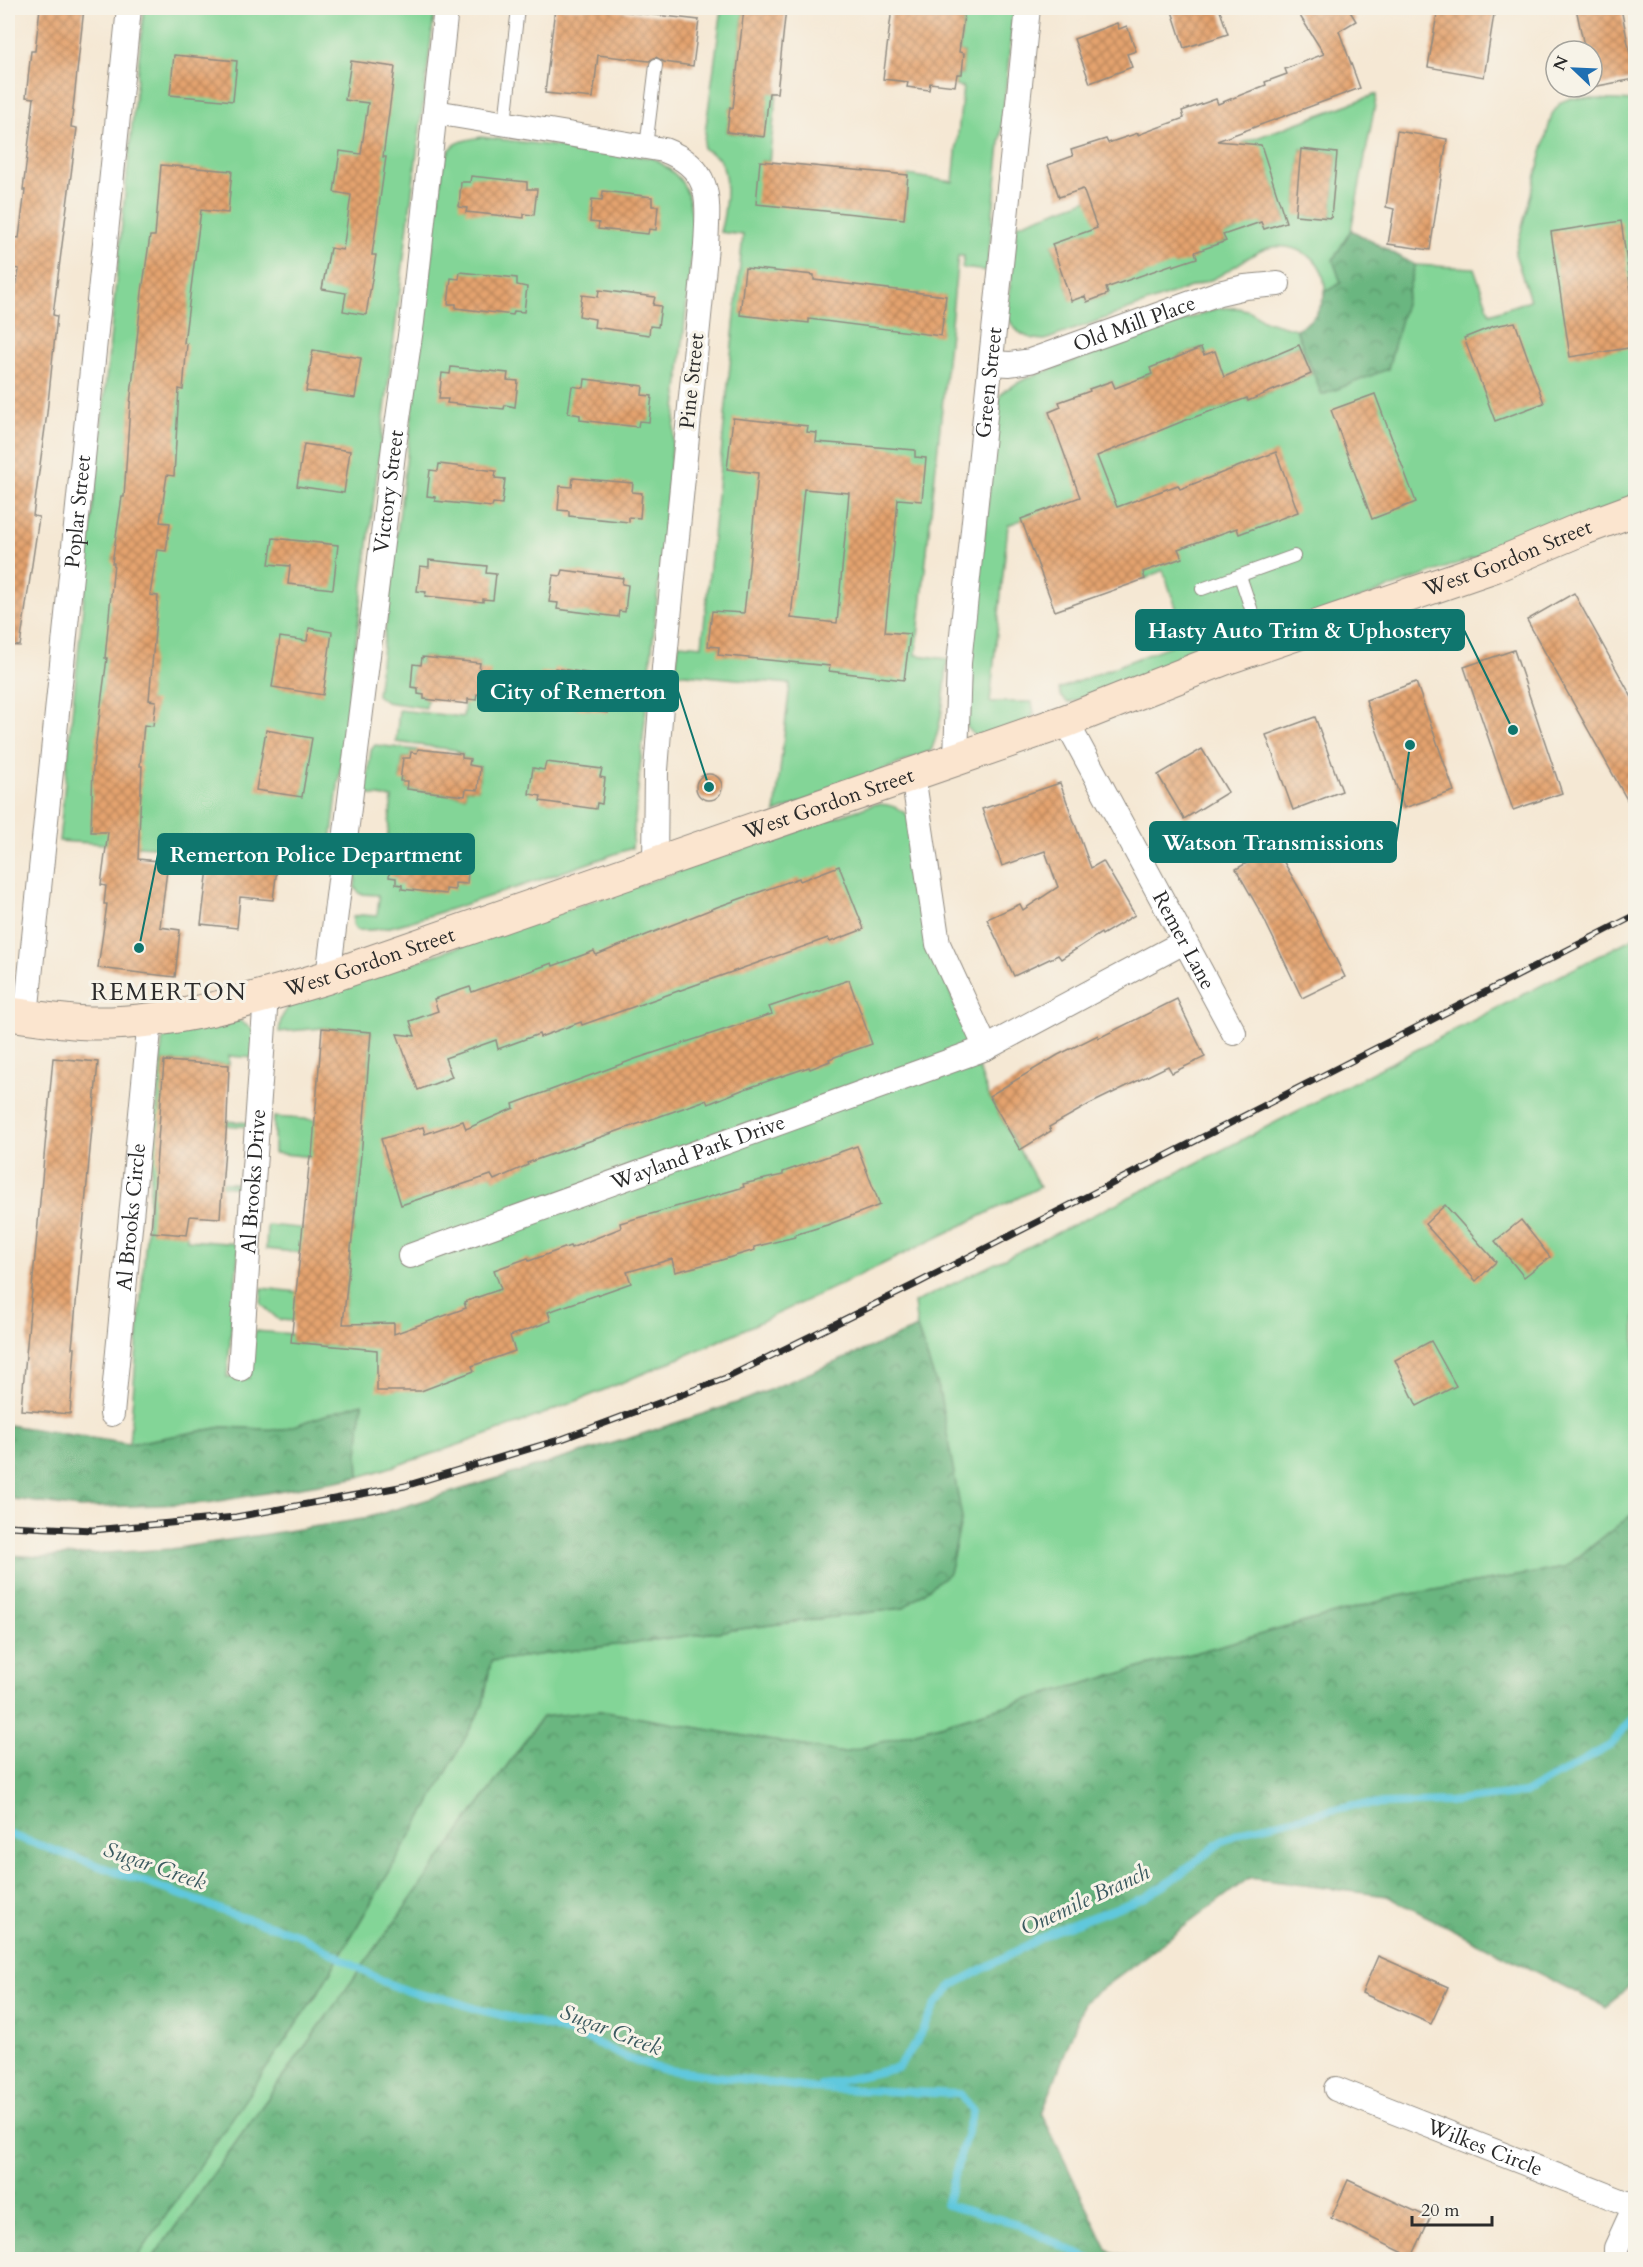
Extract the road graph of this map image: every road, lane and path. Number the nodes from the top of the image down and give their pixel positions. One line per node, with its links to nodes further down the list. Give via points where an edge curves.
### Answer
1 (129, 8): 23 (street, Poplar Street)
2 (446, 8): 6 (street, Victory Street)
3 (518, 8): 7 (lane)
4 (1028, 8): 10 (street, Green Street)
5 (656, 65): 8 (lane)
6 (435, 112): 7 (street, Pine Street); 21 (street, Victory Street)
7 (505, 123): 8 (street, Pine Street)
8 (646, 147): 19 (street, Pine Street, via 681,157 701,177 708,200 656,770)
9 (1278, 284): 10 (street, Old Mill Place, via 1219,292 1030,360)
10 (991, 363): 17 (street, Green Street, via 959,663)
11 (1635, 509): 15 (street, West Gordon Street, via 1494,566)
12 (1294, 556): 13 (lane)
13 (1240, 576): 14 (lane); 15 (lane)
14 (1202, 589)
15 (1263, 645): 16 (street, West Gordon Street)
16 (1066, 721): 17 (street, West Gordon Street); 20 (street, Remer Lane)
17 (956, 759): 18 (street, West Gordon Street)
18 (913, 775): 19 (street, West Gordon Street); 26 (street, via 938,944)
19 (655, 865): 21 (street, West Gordon Street)
20 (1185, 942): 25 (street, Remer Lane); 26 (street, Wayland Park Drive)
21 (328, 977): 22 (street, West Gordon Street)
22 (266, 996): 24 (street, West Gordon Street); 28 (street, Al Brooks Drive)
23 (17, 1015): 24 (street, West Gordon Street, via 90,1023)
24 (150, 1020): 29 (street, Al Brooks Circle)
25 (1234, 1033)
26 (986, 1048): 27 (street, Wayland Park Drive)
27 (411, 1256)
28 (240, 1369)
29 (112, 1414)
30 (1336, 2090): 31 (street, Wilkes Circle)
31 (1635, 2205): 32 (street, via 1616,2248)
32 (1616, 2259)

